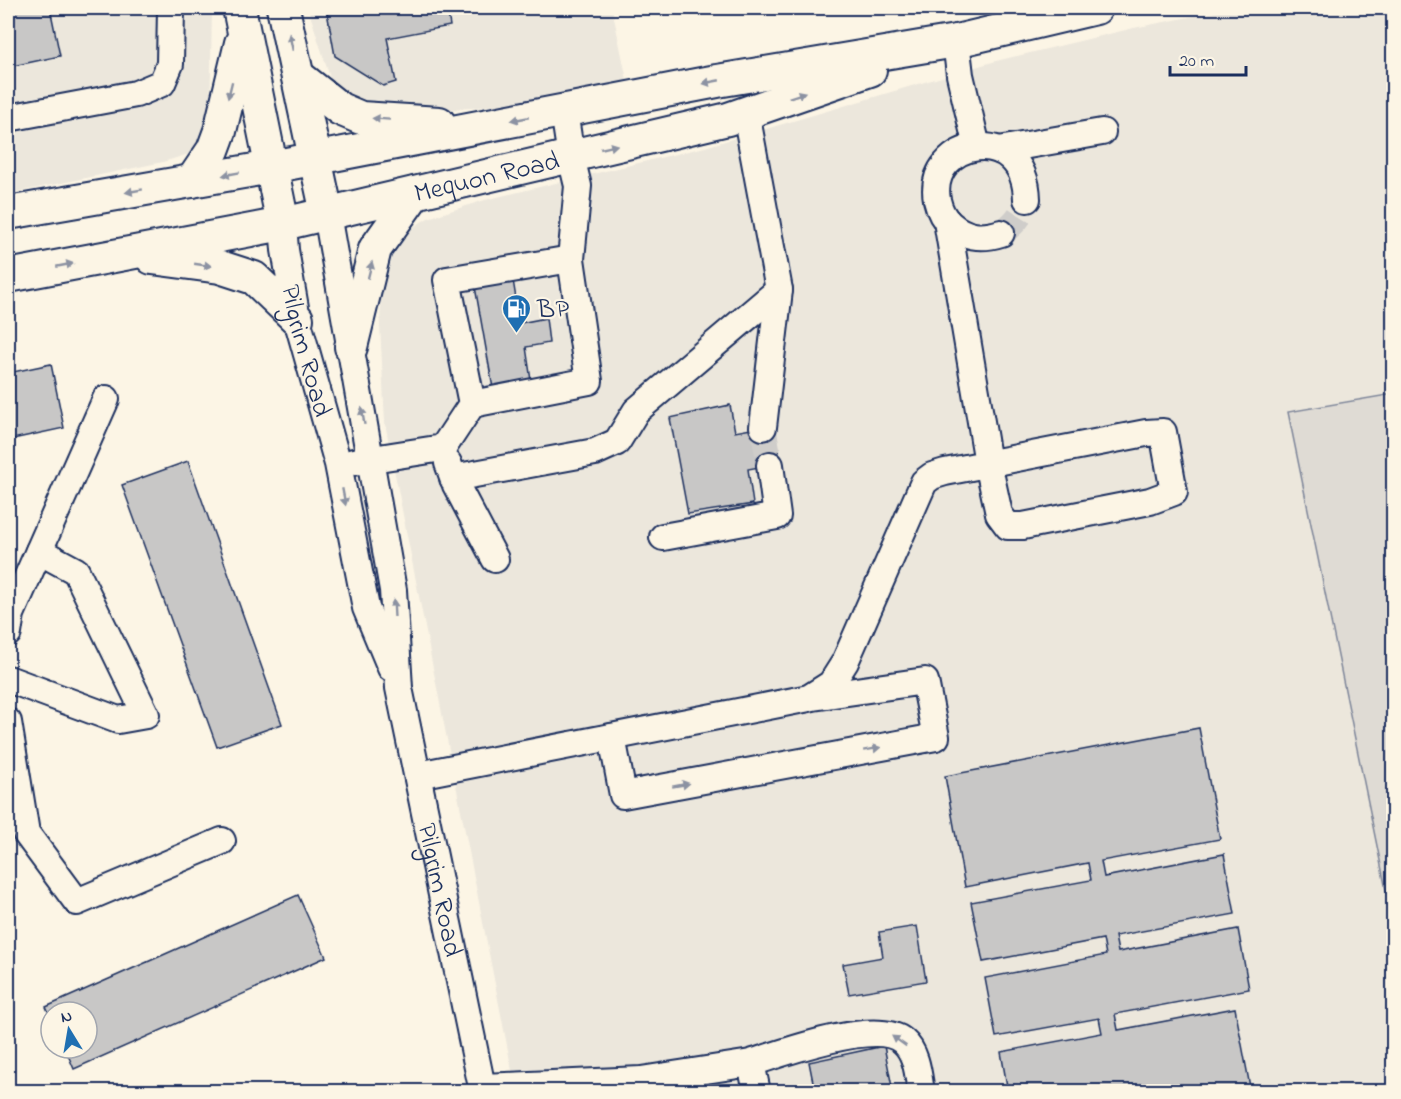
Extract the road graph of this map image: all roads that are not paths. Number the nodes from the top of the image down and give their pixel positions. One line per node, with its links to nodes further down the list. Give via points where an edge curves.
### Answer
1 (171, 8): 9 (street, via 170,64 162,83 136,94)
2 (284, 8): 6 (main road, Pilgrim Road, one-way to 2)
3 (1096, 8): 5 (main road, Mequon Road)
4 (241, 20): 15 (main road, Pilgrim Road); 16 (main road, one-way to 16, via 220,131 213,150)
5 (956, 41): 7 (main road, Mequon Road, one-way to 7); 8 (main road, Mequon Road, one-way to 5); 12 (street, via 960,75)
6 (298, 76): 10 (main road, one-way to 6, via 361,118 340,109); 14 (main road, Pilgrim Road)
7 (564, 111): 10 (main road, Mequon Road, one-way to 10); 13 (street)
8 (746, 113): 13 (main road, Mequon Road, one-way to 8); 27 (street)
9 (8, 118)
10 (482, 126): 14 (main road, Mequon Road)
11 (1102, 132): 12 (street)
12 (988, 148): 18 (street, via 1012,158 1022,169); 21 (street, via 969,148 945,165 936,193)
13 (571, 157): 17 (main road, Mequon Road); 25 (street, via 578,186)
14 (316, 158): 15 (main road, Mequon Road); 20 (main road, Pilgrim Road)
15 (271, 167): 16 (main road, Mequon Road, one-way to 16); 22 (main road, Pilgrim Road)
16 (192, 181): 19 (main road, Mequon Road, one-way to 19)
17 (415, 193): 20 (main road, Mequon Road); 29 (main road, one-way to 17, via 375,249)
18 (1027, 199)
19 (8, 213)
20 (327, 214): 22 (main road, Mequon Road); 29 (street, Pilgrim Road)
21 (947, 221): 23 (street, via 972,236); 35 (street)
22 (283, 224): 24 (main road, Mequon Road); 28 (street, Pilgrim Road)
23 (1001, 233)
24 (124, 254): 26 (main road, Mequon Road, one-way to 24); 28 (main road, one-way to 28, via 244,274 254,278)
25 (571, 259): 31 (street, via 589,381); 31 (street, via 447,280)
26 (8, 276)
27 (779, 290): 32 (street); 38 (street, via 636,411 617,442 595,452)
28 (297, 319): 36 (street, Pilgrim Road)
29 (351, 347): 34 (street, Pilgrim Road, one-way to 29)
30 (106, 399): 40 (street)
31 (472, 404): 33 (street)
32 (763, 427)
33 (443, 448): 34 (street); 38 (street)
34 (370, 459): 36 (street); 44 (street, Pilgrim Road, one-way to 34, via 393,590)
35 (988, 463): 35 (street, via 1163,432 1174,492 1150,501 1008,526 999,514); 45 (street, via 932,476 924,482 845,662 831,684)
36 (338, 464): 44 (street, Pilgrim Road, one-way to 44, via 366,608)
37 (770, 465): 39 (street, via 777,516)
38 (453, 478): 41 (street)
39 (663, 537)
40 (39, 551): 42 (street, via 11,614); 43 (street, via 76,571 146,716 118,720)
41 (495, 559)
42 (8, 633)
43 (8, 679)
44 (399, 688): 48 (street, Pilgrim Road)
45 (809, 698): 47 (street); 47 (street, one-way to 45, via 623,795 936,737 925,681)
46 (8, 722): 49 (street, via 26,833 77,902)
47 (612, 736): 48 (street)
48 (418, 775): 52 (street, Pilgrim Road)
49 (222, 841)
50 (752, 1063): 51 (street); 53 (street); 54 (street, one-way to 50, via 914,1054 902,1040 885,1033 860,1034)
51 (683, 1083): 52 (street, via 641,1080)
52 (482, 1089)
53 (757, 1092)
54 (921, 1092)

